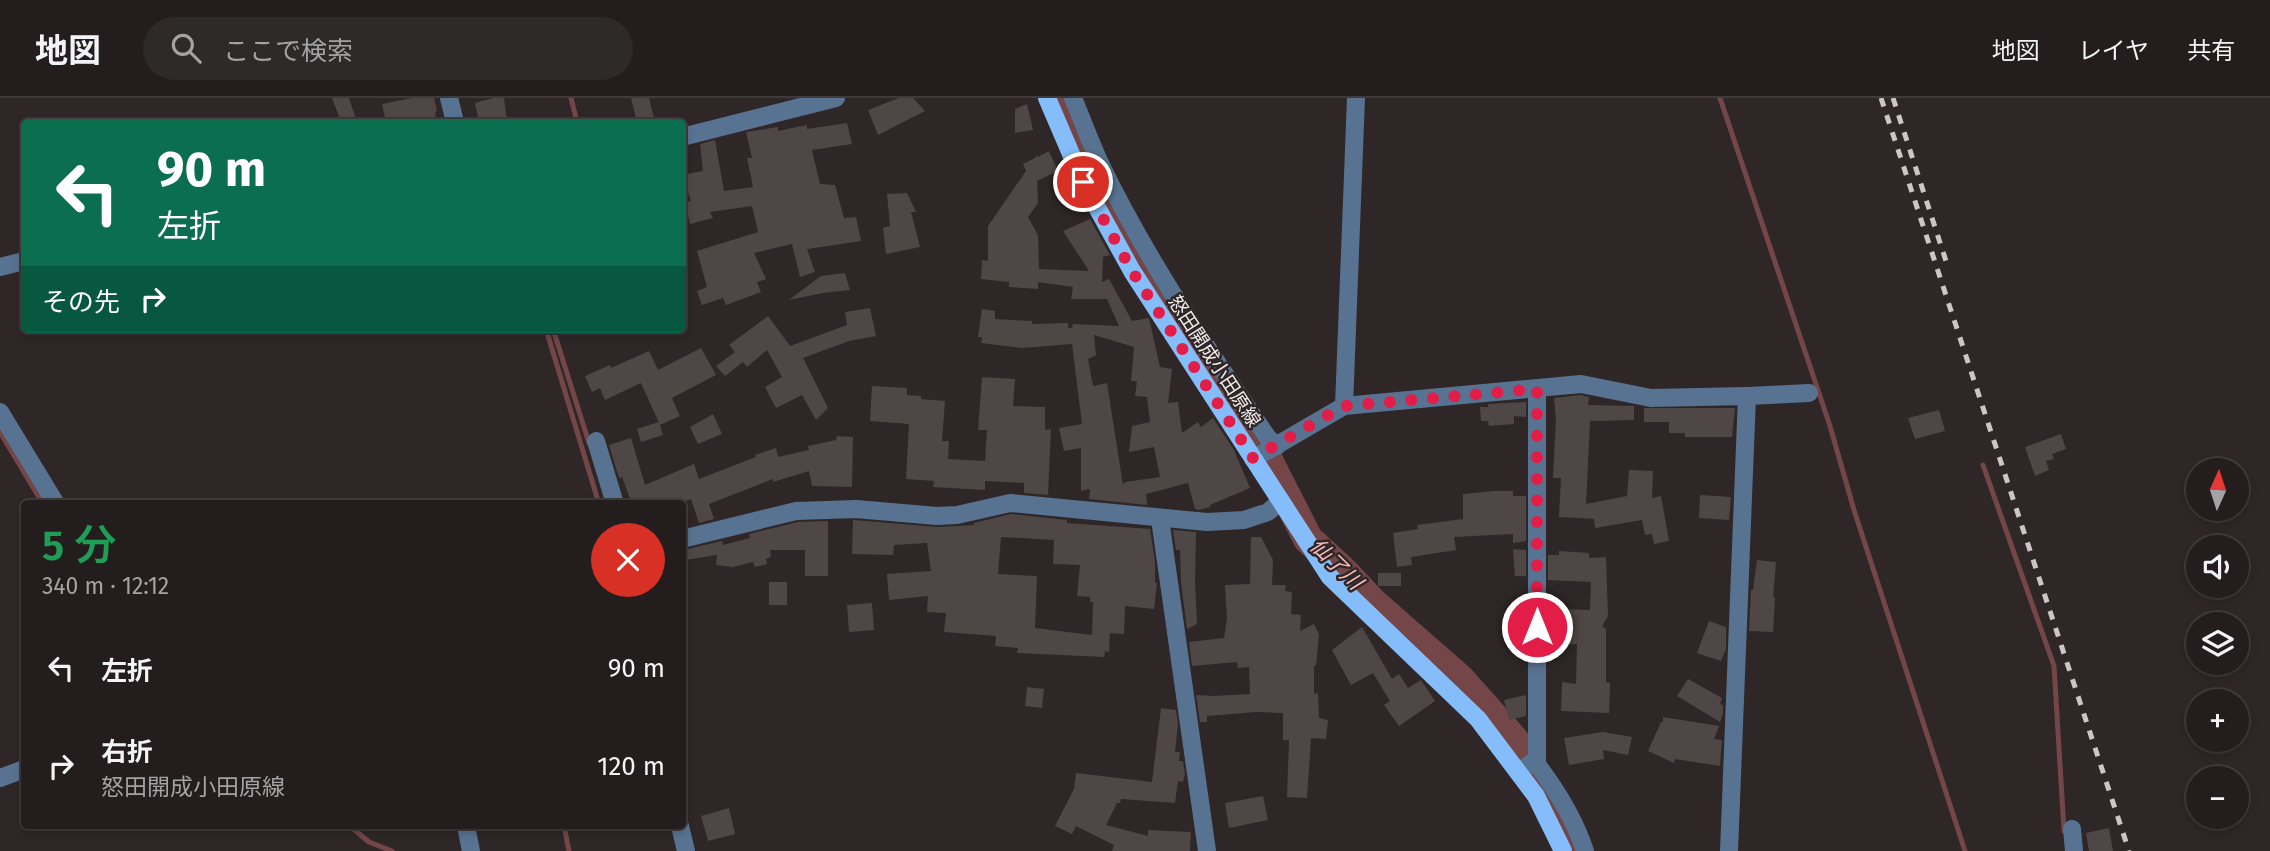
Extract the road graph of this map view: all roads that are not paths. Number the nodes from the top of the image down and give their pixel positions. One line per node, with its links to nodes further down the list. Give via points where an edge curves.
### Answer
1 (449, 98): 7 (street)
2 (835, 98): 6 (street)
3 (1047, 98): 18 (main road, 怒田開成小田原線, via 1083,182 1132,271)
4 (1073, 98): 17 (street, via 1100,162 1143,240 1199,335)
5 (1356, 98): 14 (street)
6 (781, 105): 8 (street)
7 (454, 119)
8 (686, 137)
9 (21, 262): 10 (street)
10 (0, 267)
11 (1537, 389): 13 (street, via 1581,384 1651,398); 14 (street); 24 (street)
12 (1809, 393): 13 (street)
13 (1747, 396): 36 (street)
14 (1344, 406): 17 (street)
15 (0, 412): 19 (street)
16 (596, 441): 20 (street)
17 (1277, 446): 18 (street)
18 (1253, 458): 21 (main road, 怒田開成小田原線)
19 (54, 500)
20 (614, 500)
21 (1281, 501): 22 (street, via 1268,512 1244,520); 26 (main road, 怒田開成小田原線, via 1330,578 1478,719)
22 (1160, 519): 23 (street, via 1010,503 937,516 856,509 796,511); 33 (street)
23 (686, 538)
24 (1535, 762): 26 (street); 35 (street, via 1573,818)
25 (21, 770): 27 (street)
26 (1519, 772): 34 (main road, 怒田開成小田原線)
27 (0, 779)
28 (467, 829): 31 (street)
29 (681, 829): 32 (street)
30 (2072, 829): 37 (street)
31 (471, 851)
32 (685, 851)
33 (1206, 851)
34 (1563, 851)
35 (1585, 851)
36 (1729, 851)
37 (2074, 851)

